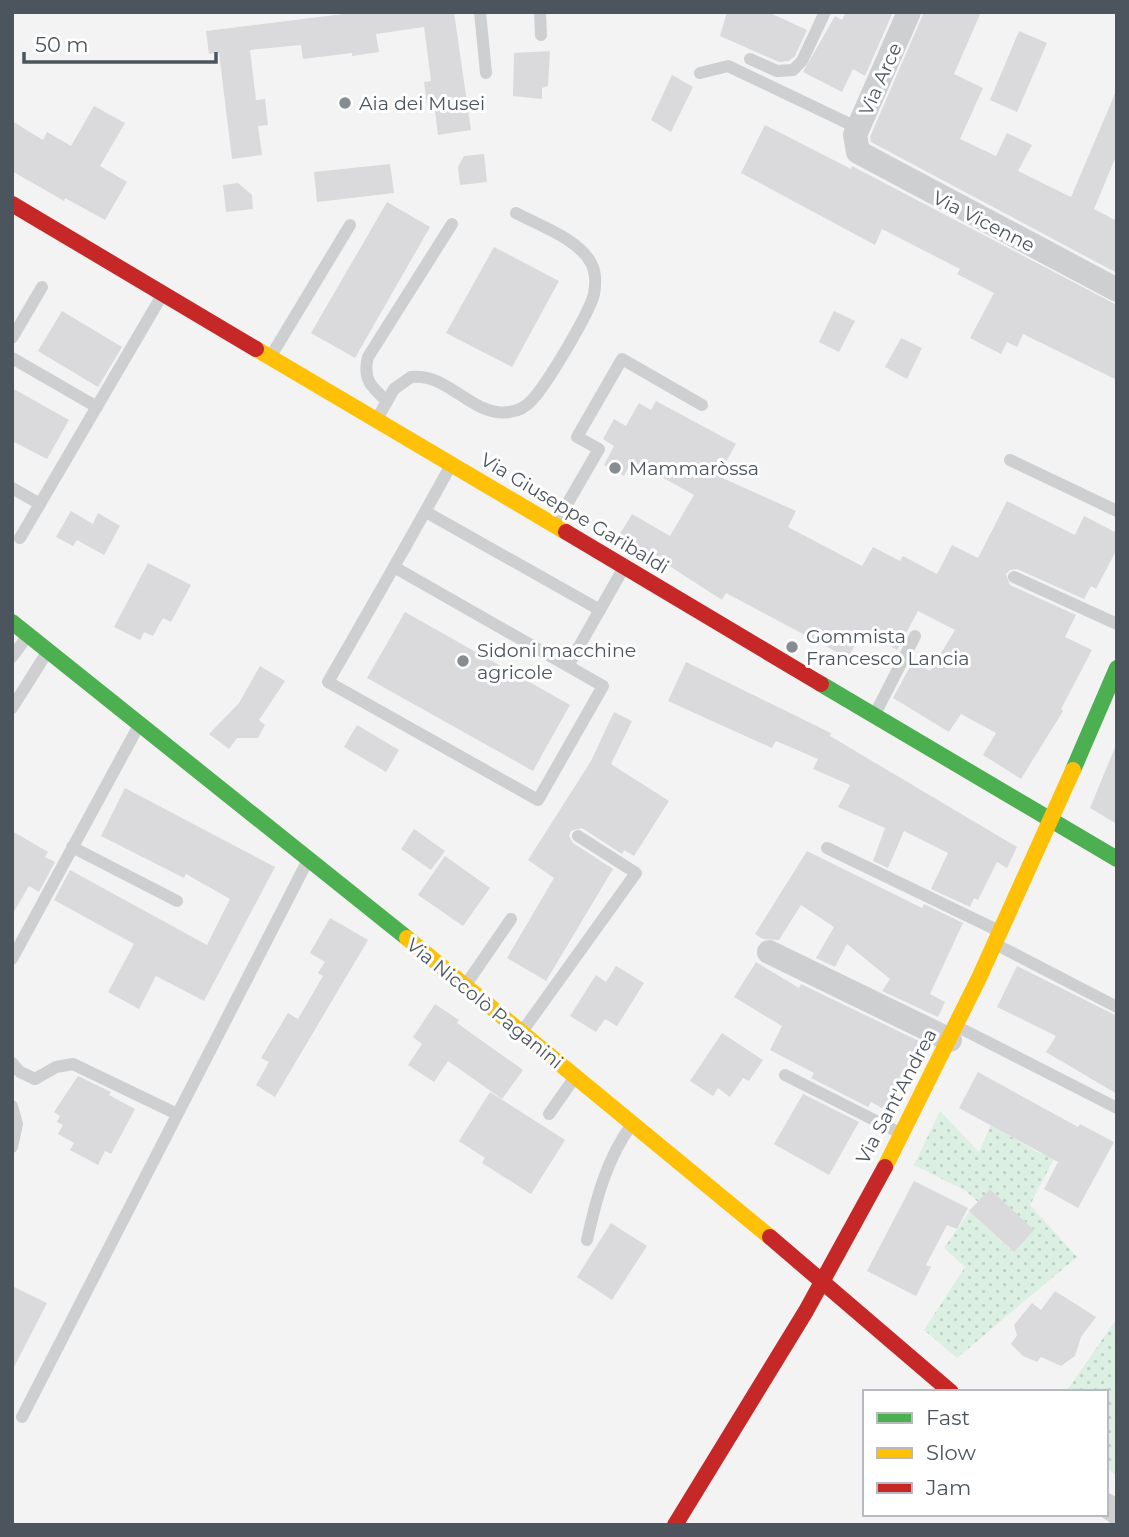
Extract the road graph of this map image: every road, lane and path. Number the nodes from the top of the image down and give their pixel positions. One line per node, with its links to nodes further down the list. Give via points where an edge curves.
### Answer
1 (480, 12): 7 (lane)
2 (540, 12): 5 (lane)
3 (825, 12): 6 (lane, via 803,61 793,70 777,71)
4 (909, 12): 9 (street, Via Arce)
5 (541, 36)
6 (750, 59)
7 (486, 73)
8 (700, 73): 9 (lane, via 728,66)
9 (857, 138): 15 (street, Via Vicenne, via 866,160)
10 (12, 204): 16 (street, Via Giuseppe Garibaldi)
11 (516, 212): 20 (lane, via 574,245 594,271 590,304 541,388 525,407 495,412 433,379 418,376 399,384)
12 (452, 223): 20 (lane, via 368,358 365,375)
13 (350, 225): 18 (lane)
14 (42, 287): 17 (lane)
15 (1117, 290)
16 (163, 293): 18 (street, Via Giuseppe Garibaldi); 22 (lane)
17 (12, 338)
18 (270, 356): 23 (street, Via Giuseppe Garibaldi)
19 (12, 358): 22 (lane)
20 (387, 401): 23 (lane)
21 (702, 405): 30 (lane, via 622,359 577,437 599,449)
22 (97, 407): 27 (lane)
23 (377, 419): 25 (street, Via Giuseppe Garibaldi)
24 (1010, 460): 28 (lane)
25 (452, 464): 29 (lane); 30 (street, Via Giuseppe Garibaldi)
26 (12, 488): 27 (lane)
27 (40, 504): 31 (lane)
28 (1117, 511)
29 (426, 512): 32 (lane); 35 (lane)
30 (555, 525): 33 (street, Via Giuseppe Garibaldi)
31 (20, 538)
32 (394, 567): 42 (lane); 42 (lane, via 328,682 538,800 603,686)
33 (625, 567): 35 (lane); 45 (street, Via Giuseppe Garibaldi)
34 (1014, 577): 37 (lane)
35 (600, 610): 42 (lane)
36 (12, 622): 38 (street, Via Niccolò Paganini)
37 (1117, 624)
38 (28, 635): 40 (street, Via Niccolò Paganini); 41 (lane)
39 (915, 636): 45 (lane)
40 (48, 651): 44 (lane); 46 (street, Via Niccolò Paganini)
41 (12, 657)
42 (568, 666)
43 (1117, 668): 47 (street, Via Sant'Andrea, via 1101,719)
44 (12, 708)
45 (875, 714): 47 (street, Via Giuseppe Garibaldi)
46 (140, 724): 49 (lane); 51 (street, Via Niccolò Paganini)
47 (1052, 820): 52 (street, Via Giuseppe Garibaldi); 55 (street, Via Sant'Andrea)
48 (578, 836): 60 (lane, via 636,873)
49 (72, 847): 53 (lane); 57 (lane)
50 (827, 848): 55 (lane)
51 (309, 858): 58 (street, Via Niccolò Paganini); 67 (lane)
52 (1117, 859)
53 (177, 901)
54 (511, 919): 58 (lane)
55 (997, 937): 59 (lane); 61 (street, Via Sant'Andrea)
56 (769, 952): 61 (street)
57 (12, 959)
58 (465, 986): 60 (street, Via Niccolò Paganini)
59 (1117, 1007)
60 (522, 1032): 64 (street, Via Niccolò Paganini)
61 (953, 1033): 66 (lane); 70 (street, Via Sant'Andrea)
62 (12, 1063): 67 (lane, via 35,1079 73,1064)
63 (785, 1075): 70 (lane)
64 (576, 1077): 68 (lane); 69 (street, Via Niccolò Paganini)
65 (12, 1106): 71 (lane, via 17,1124)
66 (1117, 1108)
67 (177, 1114): 75 (lane)
68 (549, 1114)
69 (633, 1124): 72 (lane, via 604,1178); 73 (street, Via Niccolò Paganini)
70 (901, 1133): 73 (street, Via Sant'Andrea)
71 (12, 1147)
72 (587, 1240)
73 (824, 1280): 74 (street, Via Niccolò Paganini); 76 (street, Via Sant'Andrea)
74 (949, 1390)
75 (22, 1417)
76 (675, 1525)

